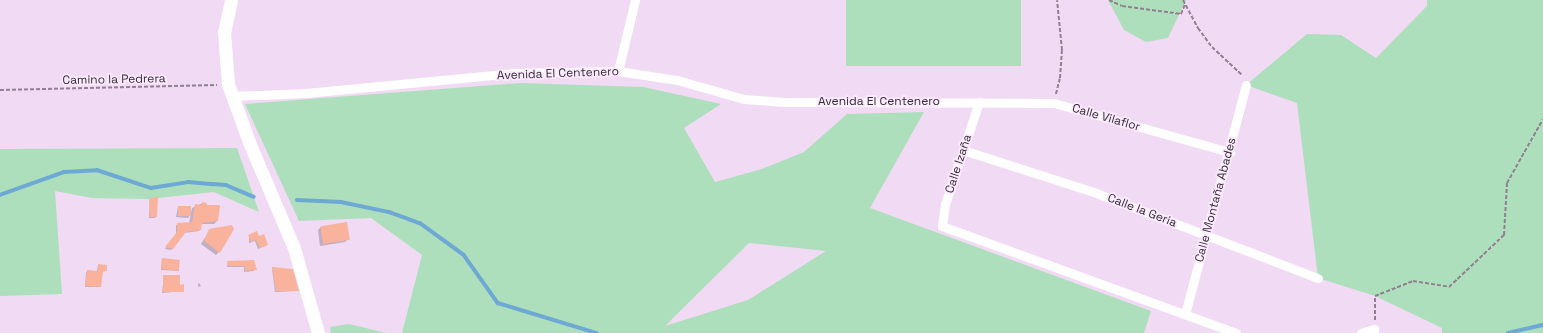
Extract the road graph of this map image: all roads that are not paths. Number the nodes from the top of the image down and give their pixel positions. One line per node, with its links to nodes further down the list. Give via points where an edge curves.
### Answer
1 (231, 0): 5 (main road, via 224,32)
2 (635, 0): 3 (street)
3 (618, 71): 5 (street, Avenida El Centenero, via 512,73 306,93); 6 (street, Avenida El Centenero, via 677,80 744,99 784,102)
4 (1246, 85): 8 (street, Calle Montaña Abades)
5 (230, 90): 13 (main road, via 294,248)
6 (979, 102): 7 (street, Calle Izaña); 8 (street, Calle Vilaflor, via 1054,103)
7 (963, 150): 9 (street, Calle la Geria, via 1091,191); 11 (street, Calle Izaña, via 945,204 942,226)
8 (1230, 152): 9 (street, Calle Montaña Abades)
9 (1206, 236): 10 (street, Calle la Geria); 11 (street, Calle Montaña Abades)
10 (1318, 278)
11 (1185, 314): 14 (street)
12 (1374, 329): 15 (street)
13 (318, 333)
14 (1236, 333)
15 (1361, 333)

